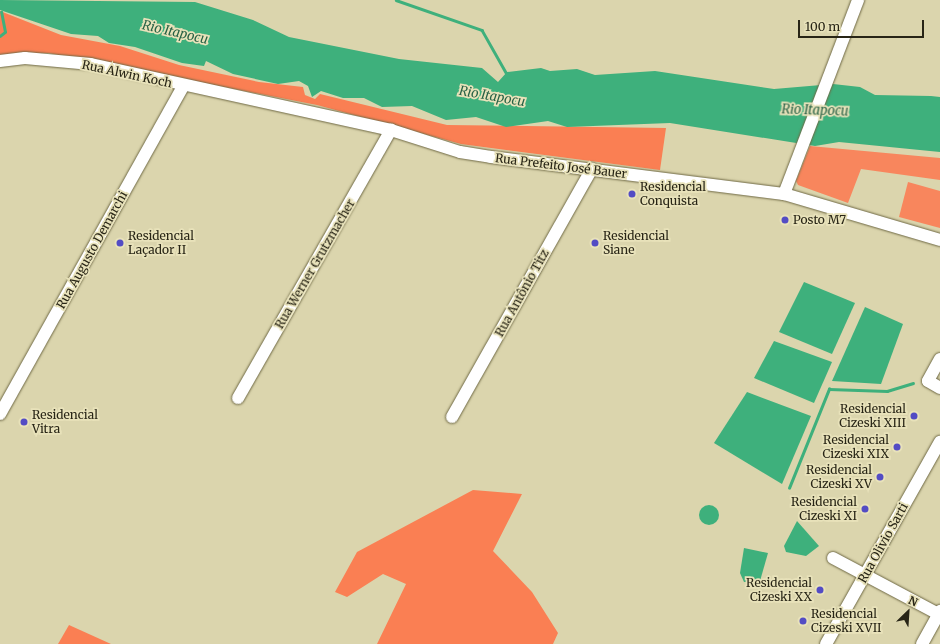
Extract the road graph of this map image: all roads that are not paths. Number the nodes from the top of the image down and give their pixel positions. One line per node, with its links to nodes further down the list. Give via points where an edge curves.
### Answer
1 (858, 0): 6 (street)
2 (0, 61): 3 (street, Rua Alwin Koch, via 25,58 91,64)
3 (183, 86): 4 (street, Rua Prefeito José Bauer); 11 (street, Rua Augusto Demarchi)
4 (391, 130): 5 (street, Rua Prefeito José Bauer, via 460,152); 10 (street, Rua Werner Grutzmacher)
5 (592, 169): 6 (street, Rua Prefeito José Bauer); 12 (street, Rua Antônio Titz)
6 (784, 194): 7 (street, Rua Prefeito José Bauer)
7 (940, 240)
8 (940, 359): 9 (street, via 928,381)
9 (940, 388)
10 (238, 398)
11 (0, 414)
12 (452, 417)
13 (940, 442): 15 (street, Rua Olivio Sarti)
14 (833, 558): 15 (street)
15 (864, 576): 16 (street); 17 (street, Rua Olivio Sarti)
16 (939, 614): 18 (street)
17 (826, 644)
18 (922, 644)

